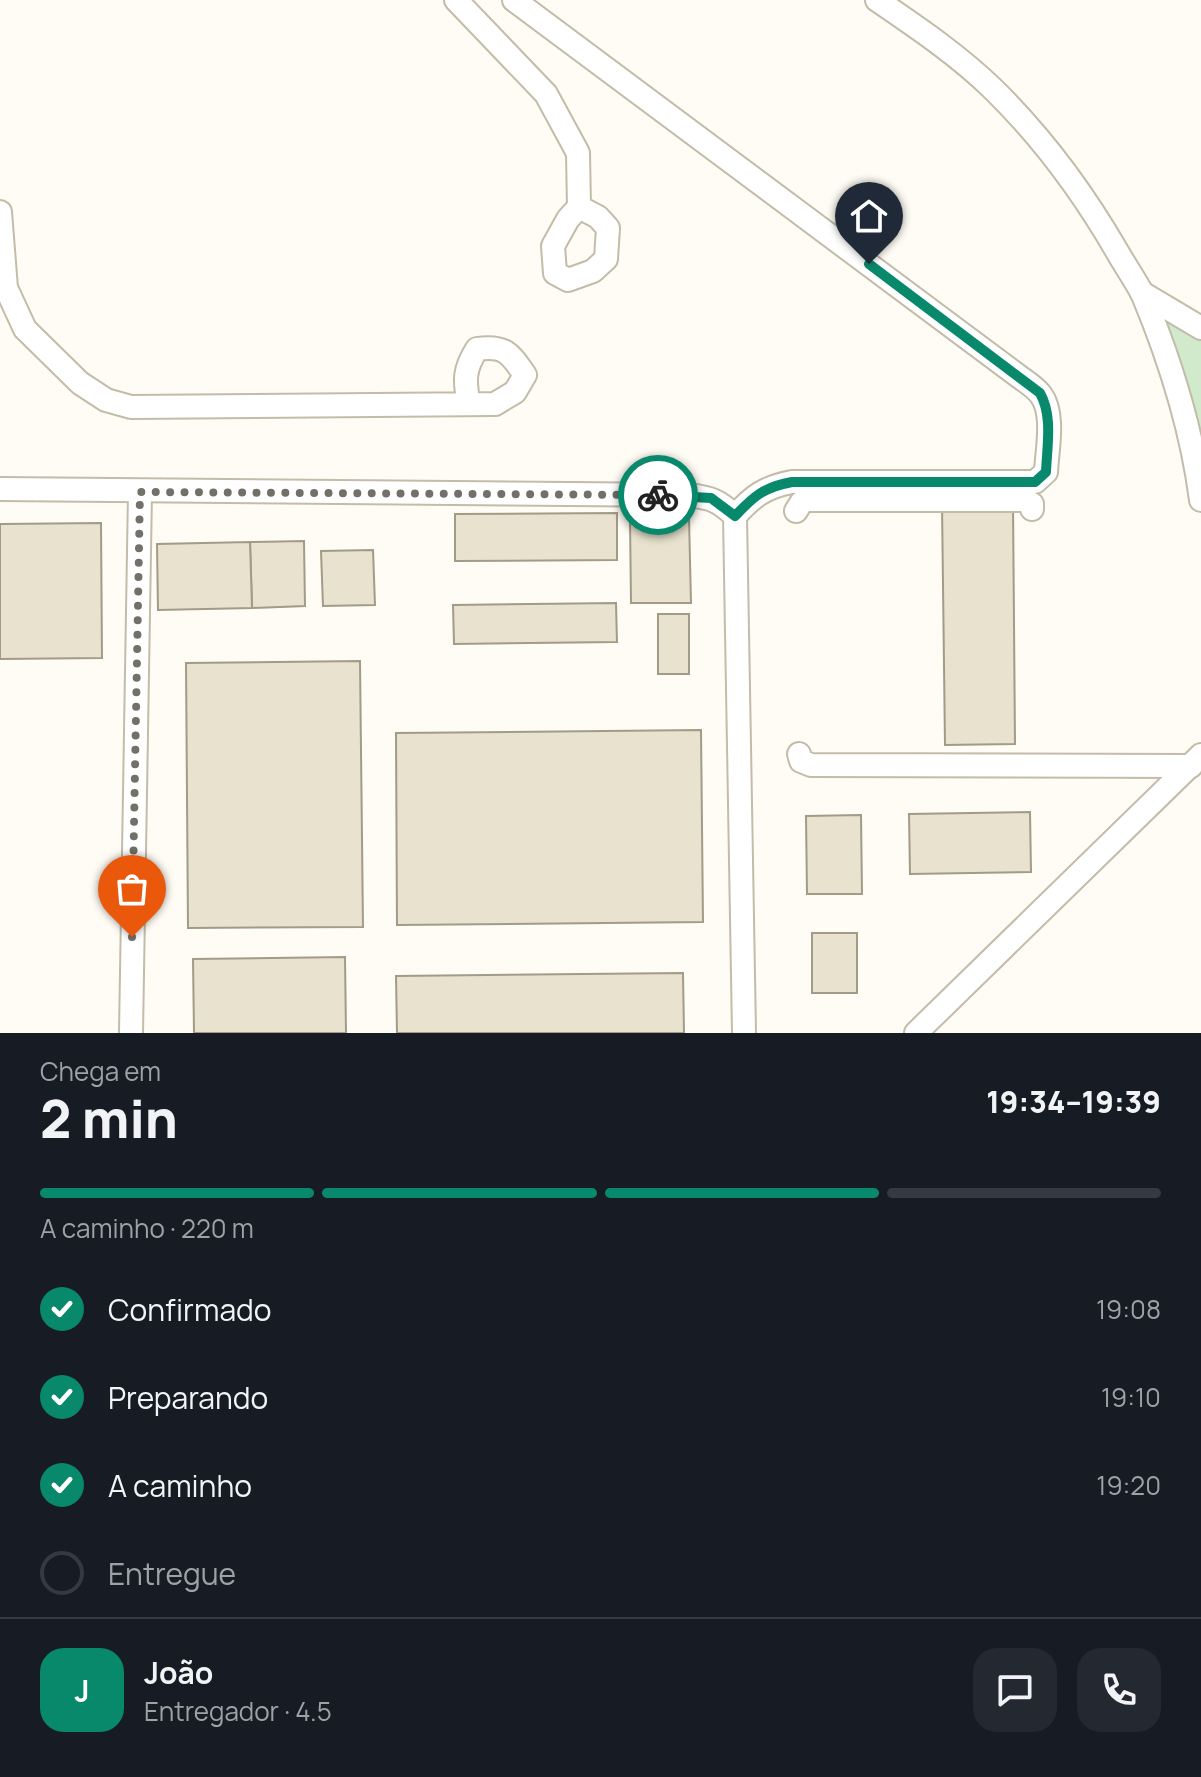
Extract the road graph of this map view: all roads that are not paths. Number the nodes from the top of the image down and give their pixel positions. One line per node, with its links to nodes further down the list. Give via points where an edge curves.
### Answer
1 (456, 0): 4 (street, via 546,94 578,153)
2 (514, 0): 14 (street, via 1021,378 1044,401 1046,472 1035,482 792,482 771,486)
3 (877, 0): 6 (street, via 951,52 1031,130 1101,225)
4 (579, 207)
5 (0, 212): 8 (street, via 6,288 25,329 80,383 106,400 131,407)
6 (1142, 293): 7 (street); 11 (street, via 1174,384)
7 (1201, 328)
8 (469, 404)
9 (0, 489): 10 (street)
10 (140, 492): 14 (street, via 689,495 711,498); 17 (street)
11 (1201, 500)
12 (1032, 509): 13 (street, via 1025,500 806,500)
13 (796, 511)
14 (735, 516): 18 (street)
15 (799, 754): 16 (street, via 811,765)
16 (1196, 761): 19 (street)
17 (131, 1033)
18 (744, 1033)
19 (916, 1033)

